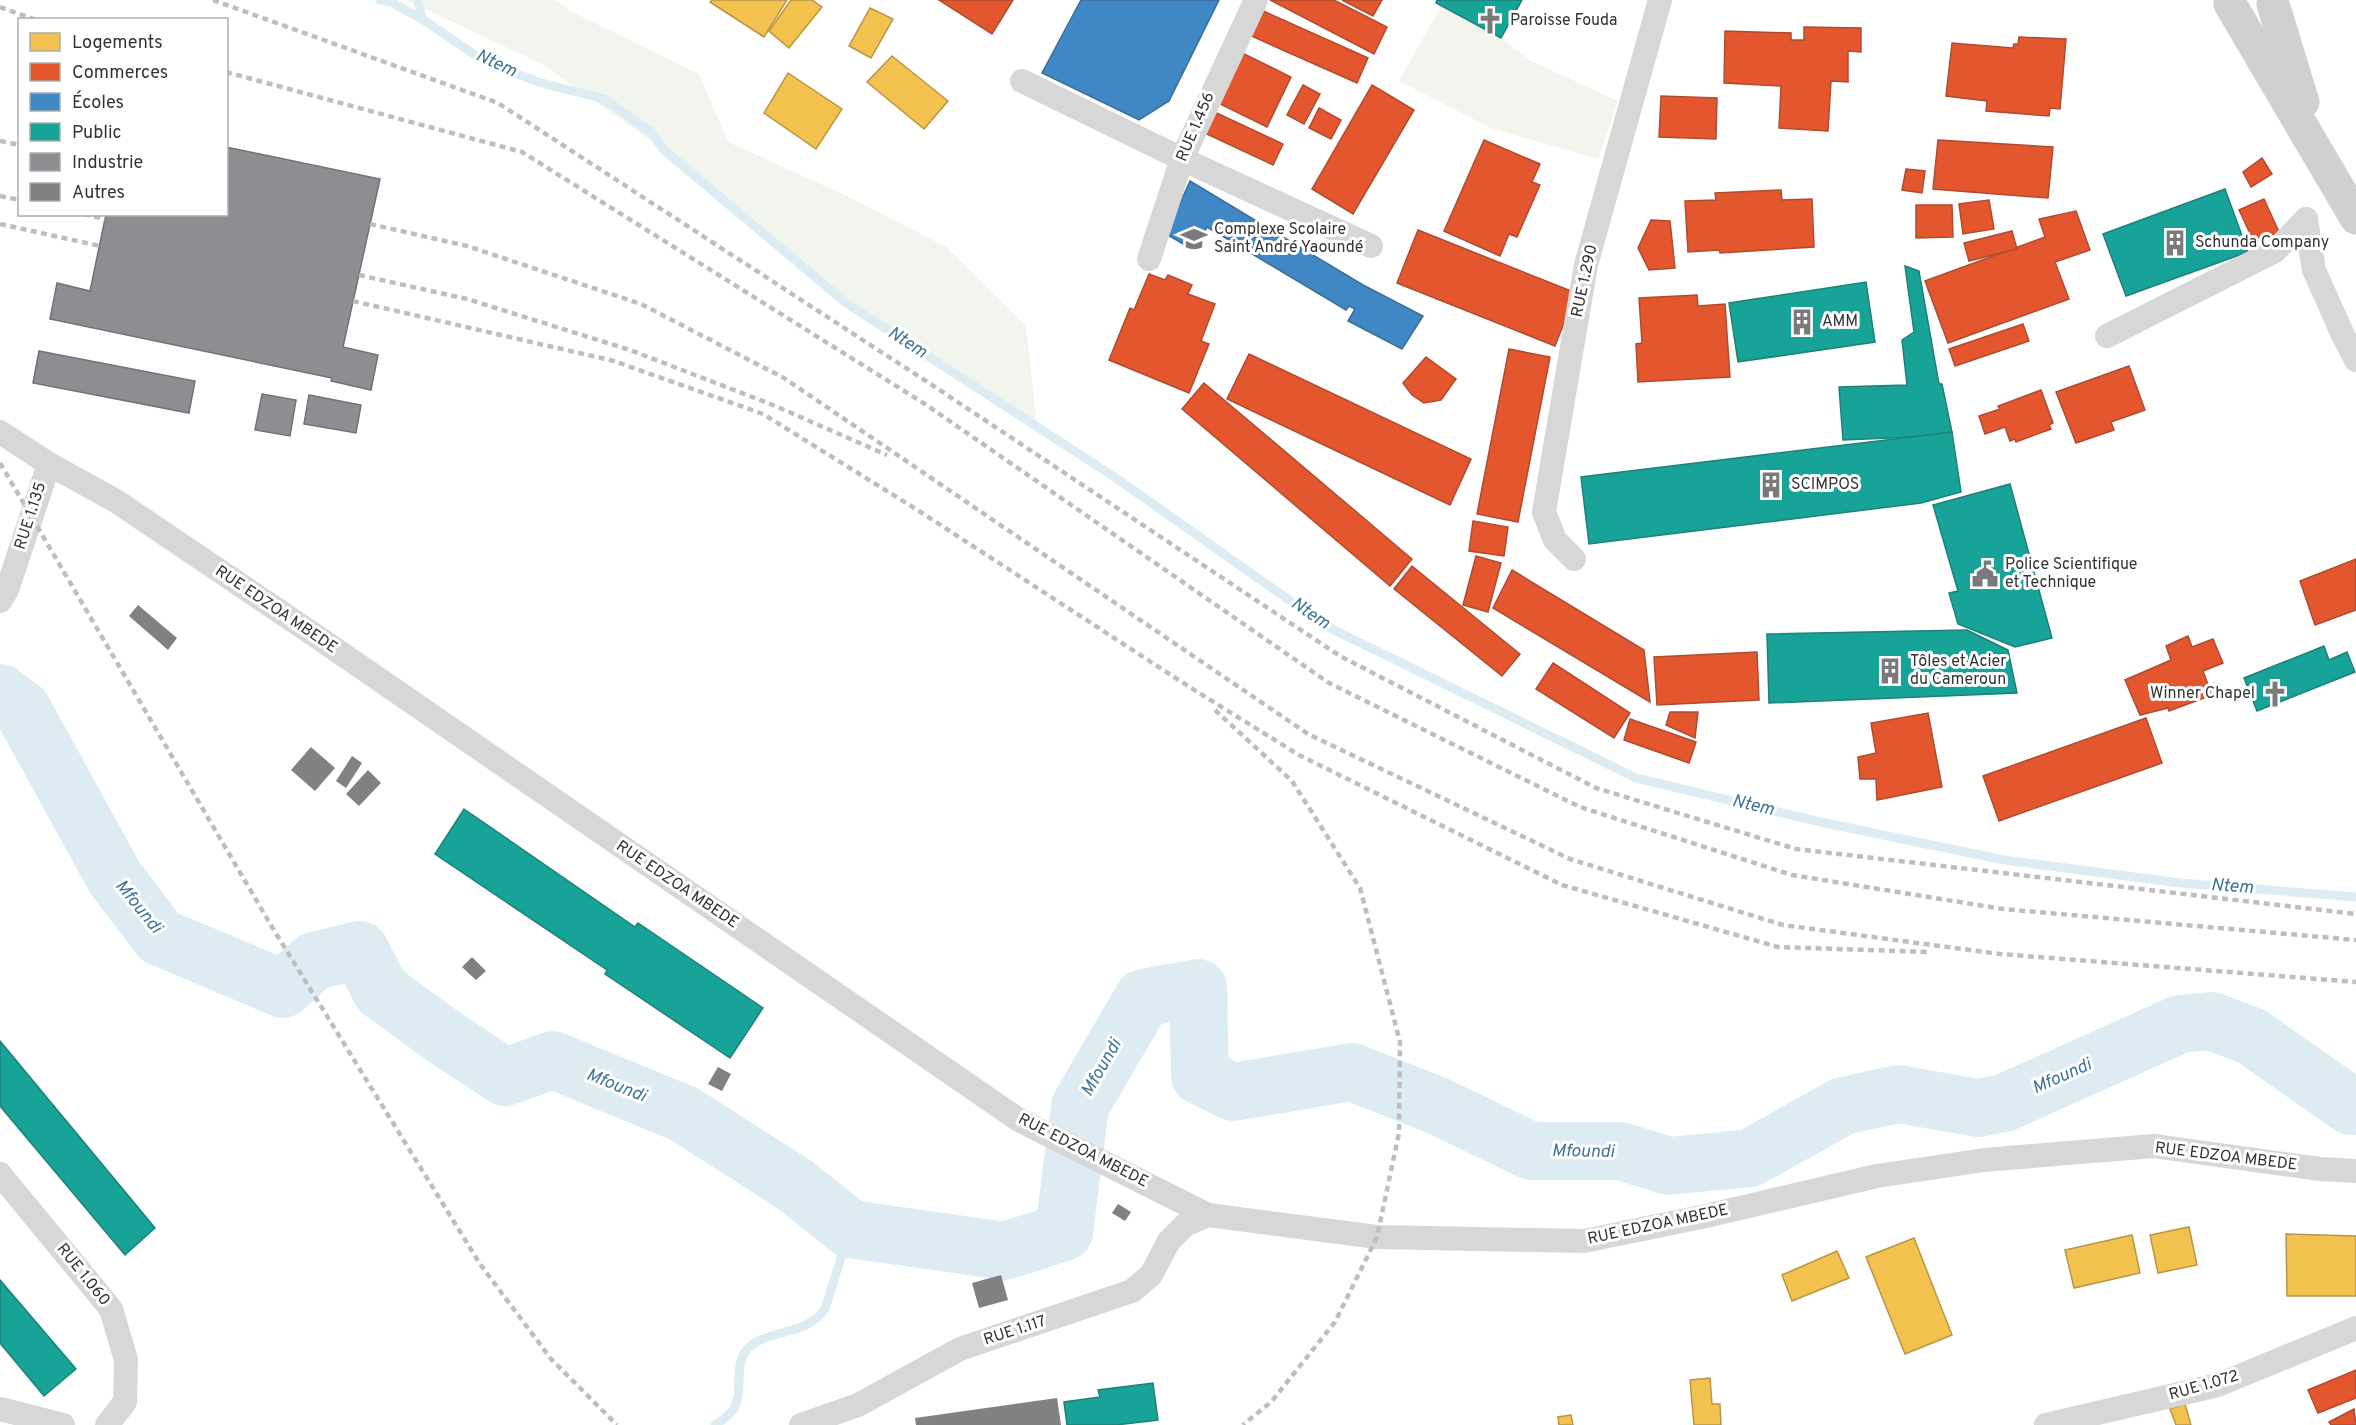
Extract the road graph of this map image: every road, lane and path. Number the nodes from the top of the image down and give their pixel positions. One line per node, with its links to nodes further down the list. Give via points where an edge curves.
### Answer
1 (1256, 0): 7 (street, RUE 1.456)
2 (1660, 0): 15 (street, RUE 1.290, via 1586,265 1544,512 1555,540)
3 (2228, 2): 4 (main road, via 2244,10 2260,11); 6 (main road)
4 (2275, 2): 6 (main road)
5 (1022, 81): 7 (street)
6 (2317, 149): 8 (main road)
7 (1182, 159): 9 (street); 10 (street, RUE 1.456)
8 (2356, 218)
9 (1371, 246)
10 (1149, 259)
11 (2107, 336): 12 (street, via 2275,251 2306,219 2314,270)
12 (2356, 360)
13 (0, 432): 14 (street, RUE EDZOA MBEDE)
14 (49, 464): 16 (street, RUE 1.135); 19 (street, RUE EDZOA MBEDE, via 116,501 313,634 1019,1120)
15 (1574, 559)
16 (0, 601)
17 (2356, 1171): 19 (street, RUE EDZOA MBEDE, via 2154,1146 1984,1160 1877,1176 1584,1241 1377,1237)
18 (0, 1174): 23 (street, RUE 1.060, via 111,1310 126,1360 125,1402)
19 (1208, 1215): 24 (street, RUE 1.117, via 1185,1225 1169,1241 1151,1275 1132,1292 960,1349 858,1405)
20 (2356, 1328): 25 (street, RUE 1.072, via 2218,1385)
21 (0, 1409): 22 (street)
22 (63, 1425)
23 (107, 1425)
24 (801, 1425)
25 (2046, 1425)

